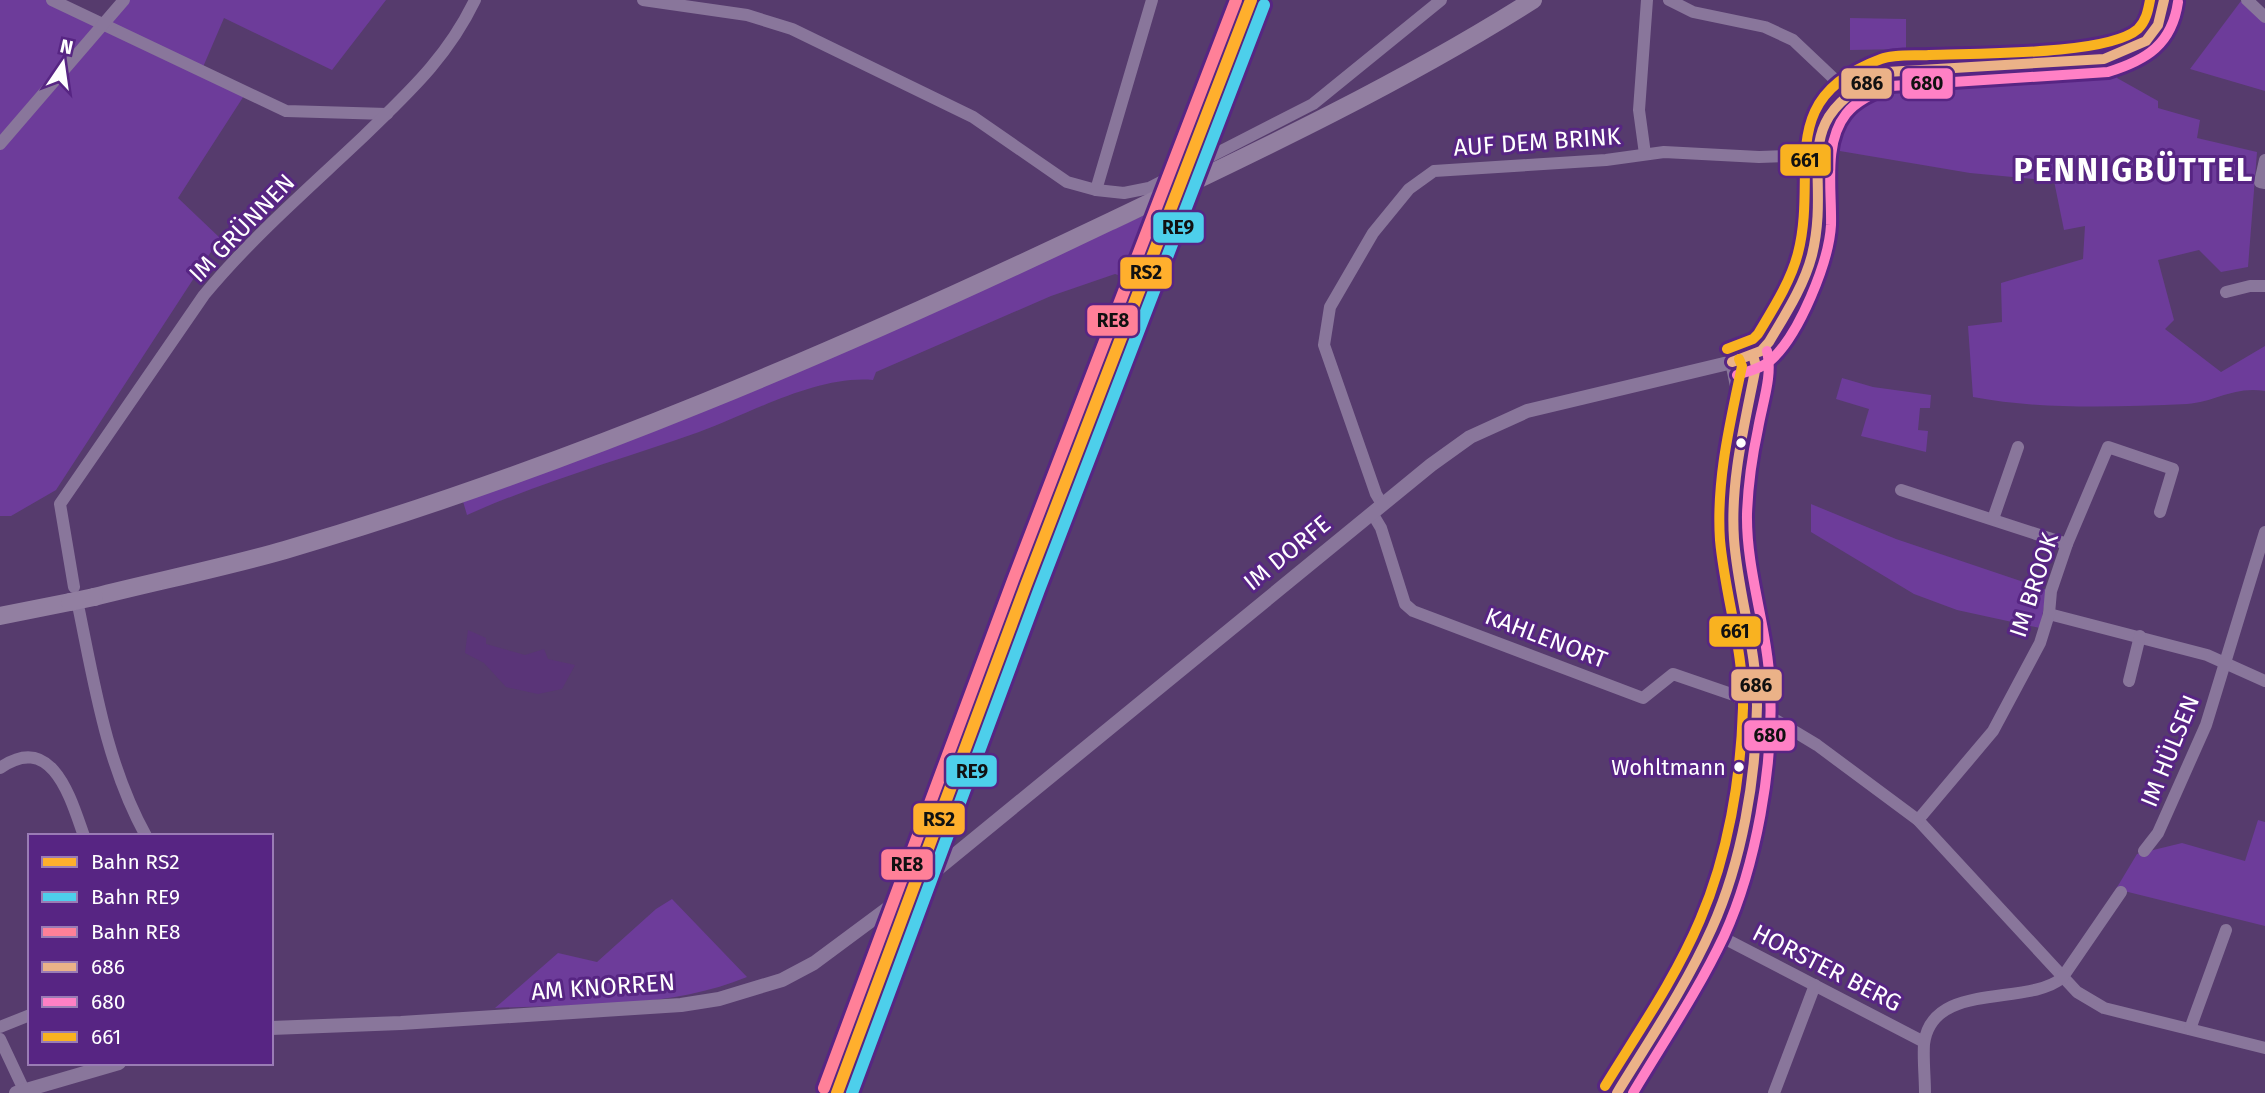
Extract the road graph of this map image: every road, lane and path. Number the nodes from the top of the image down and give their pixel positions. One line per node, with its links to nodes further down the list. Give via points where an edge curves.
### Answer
1 (52, 0): 13 (street)
2 (124, 0): 13 (street)
3 (475, 0): 15 (street, IM GRÜNNEN, via 441,58)
4 (643, 0): 21 (street, via 747,16 792,29 973,117 1067,181)
5 (1152, 0): 21 (street)
6 (1441, 0): 21 (street, via 1313,104 1149,188)
7 (1533, 0): 34 (main road, bridge, via 1468,40 1162,197 994,277 761,377 492,482 283,551)
8 (1647, 0): 17 (street, via 1639,110)
9 (1669, 0): 14 (street, via 1693,12 1765,27 1793,40)
10 (2164, 0): 14 (street, via 2157,29 2136,50 2104,59 1887,72)
11 (2247, 0): 12 (street)
12 (2265, 17)
13 (105, 24): 15 (street, via 286,111); 16 (street)
14 (1848, 92): 18 (street, via 1830,115)
15 (387, 114): 34 (street, IM GRÜNNEN, via 230,263 60,504)
16 (0, 145)
17 (1644, 154): 18 (street, AUF DEM BRINK); 29 (street, AUF DEM BRINK, via 1434,171 1409,189 1373,233 1330,307 1324,345)
18 (1815, 155): 24 (street, via 1816,229 1811,257 1773,335)
19 (2265, 160): 20 (street, via 2260,182)
20 (2265, 183)
21 (1096, 190)
22 (2265, 286): 23 (street)
23 (2226, 292)
24 (1753, 355): 25 (street, IM DORFE); 26 (street, via 1756,366)
25 (1732, 362): 26 (street); 29 (street, IM DORFE, via 1559,402 1503,420 1469,437)
26 (1744, 420): 41 (street, via 1734,496 1734,539)
27 (2018, 447): 31 (street)
28 (1901, 490): 31 (street)
29 (1377, 508): 41 (street, KAHLENORT, via 1405,604 1413,611 1643,698 1673,674 1734,695); 48 (street, IM DORFE)
30 (2160, 512): 33 (street, IM BROOK, via 2173,469 2108,447)
31 (1993, 519): 33 (street)
32 (2265, 532): 38 (street, IM HÜLSEN)
33 (2067, 544): 35 (street, IM BROOK, via 2051,591)
34 (74, 599): 36 (main road); 45 (street, IM GRÜNNEN, via 107,744 126,799)
35 (2049, 614): 37 (street); 43 (street, IM BROOK, via 2040,643 1993,730)
36 (0, 616)
37 (2140, 636): 38 (street); 39 (street)
38 (2225, 662): 40 (street); 46 (street, IM HÜLSEN, via 2206,725 2158,833)
39 (2129, 681)
40 (2265, 681)
41 (1757, 710): 43 (street, via 1818,745); 50 (street, via 1731,876)
42 (0, 768): 44 (street, via 26,760 51,766 64,783)
43 (1918, 820): 51 (street)
44 (83, 834)
45 (145, 834)
46 (2144, 851)
47 (2121, 892): 51 (street)
48 (907, 894): 55 (street, AM KNORREN, via 814,963 782,981 719,999 441,1021)
49 (2226, 930): 56 (street)
50 (1710, 931): 52 (street, HORSTER BERG); 62 (street)
51 (2062, 978): 56 (street, via 2104,1008); 58 (street, via 2051,988 2033,993 1964,1001 1944,1012)
52 (1815, 985): 58 (street, HORSTER BERG); 63 (street)
53 (28, 1017): 54 (street)
54 (0, 1027)
55 (273, 1028)
56 (2190, 1028): 59 (street)
57 (0, 1039): 61 (street)
58 (1924, 1042): 64 (street)
59 (2265, 1048)
60 (112, 1065): 61 (street)
61 (20, 1091)
62 (1617, 1093)
63 (1774, 1093)
64 (1925, 1093)

